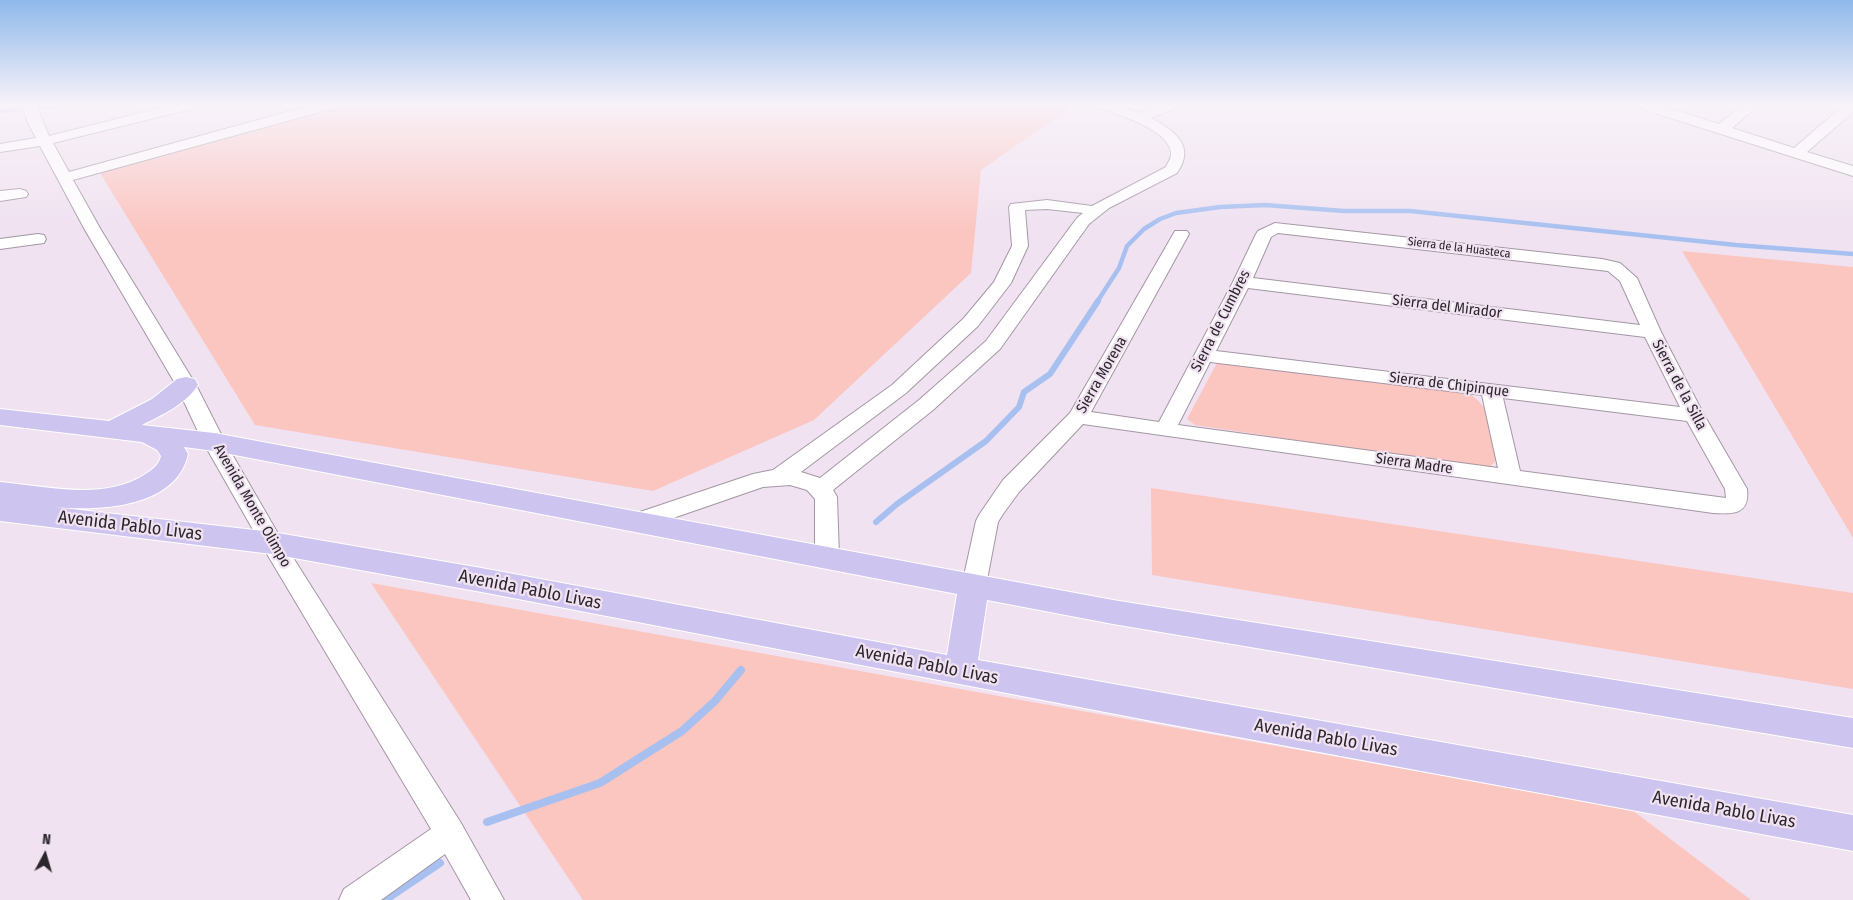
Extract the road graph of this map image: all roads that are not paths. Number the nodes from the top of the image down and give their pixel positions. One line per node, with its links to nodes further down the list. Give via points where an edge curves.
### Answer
1 (49, 147): 8 (street, Avenida Monte Olimpo)
2 (176, 147): 8 (street)
3 (1177, 147): 11 (street, via 1176,165 1172,170)
4 (1779, 147): 6 (street)
5 (1805, 147): 6 (street)
6 (1798, 153): 7 (street)
7 (1853, 171)
8 (66, 177): 20 (street, Avenida Monte Olimpo, via 93,230)
9 (20, 194): 10 (street)
10 (0, 196)
11 (1096, 211): 30 (street, via 1058,204 1017,207 1020,246 1002,283 971,322 899,389); 31 (street, via 1083,221 993,345)
12 (1287, 228): 16 (street, Sierra de la Huasteca, via 1602,264 1614,267); 17 (street, Sierra de Cumbres, via 1275,228 1264,234)
13 (1181, 234): 24 (street, Sierra Morena)
14 (38, 239): 15 (street)
15 (0, 244)
16 (1628, 278): 18 (street, Sierra de la Silla)
17 (1242, 282): 18 (street, Sierra del Mirador); 19 (street, Sierra de Cumbres)
18 (1652, 332): 22 (street, Sierra de la Silla)
19 (1203, 355): 21 (street, Sierra de Chipinque); 26 (street, Sierra de Cumbres)
20 (186, 385): 25 (main road, via 161,405); 28 (street, Avenida Monte Olimpo)
21 (1491, 390): 22 (street, Sierra de Chipinque); 29 (street)
22 (1694, 415): 32 (street, Sierra de la Silla)
23 (0, 417): 25 (main road)
24 (1078, 417): 26 (street, Sierra Madre); 38 (street, Sierra Morena, via 995,508 987,521)
25 (112, 430): 27 (main road)
26 (1164, 430): 29 (street, Sierra Madre)
27 (146, 434): 28 (main road); 33 (main road, via 166,444 175,454 173,463 162,476 139,492 106,499)
28 (214, 442): 35 (main road); 36 (street, Avenida Monte Olimpo)
29 (1511, 477): 32 (street, Sierra Madre, via 1731,506 1737,500)
30 (778, 478): 31 (street, via 790,477 816,484); 35 (street, via 762,479)
31 (820, 489): 37 (street, via 826,497)
32 (1736, 489)
33 (0, 492)
34 (0, 511): 36 (main road, Avenida Pablo Livas)
35 (639, 521): 37 (main road)
36 (272, 544): 39 (main road, Avenida Pablo Livas, via 487,581); 41 (street, Avenida Monte Olimpo)
37 (827, 557): 38 (main road)
38 (974, 585): 39 (main road); 40 (main road, via 1113,612)
39 (960, 671): 42 (main road, Avenida Pablo Livas)
40 (1853, 733)
41 (450, 833): 43 (street); 44 (street, Avenida Monte Olimpo)
42 (1853, 833)
43 (355, 900)
44 (488, 900)

